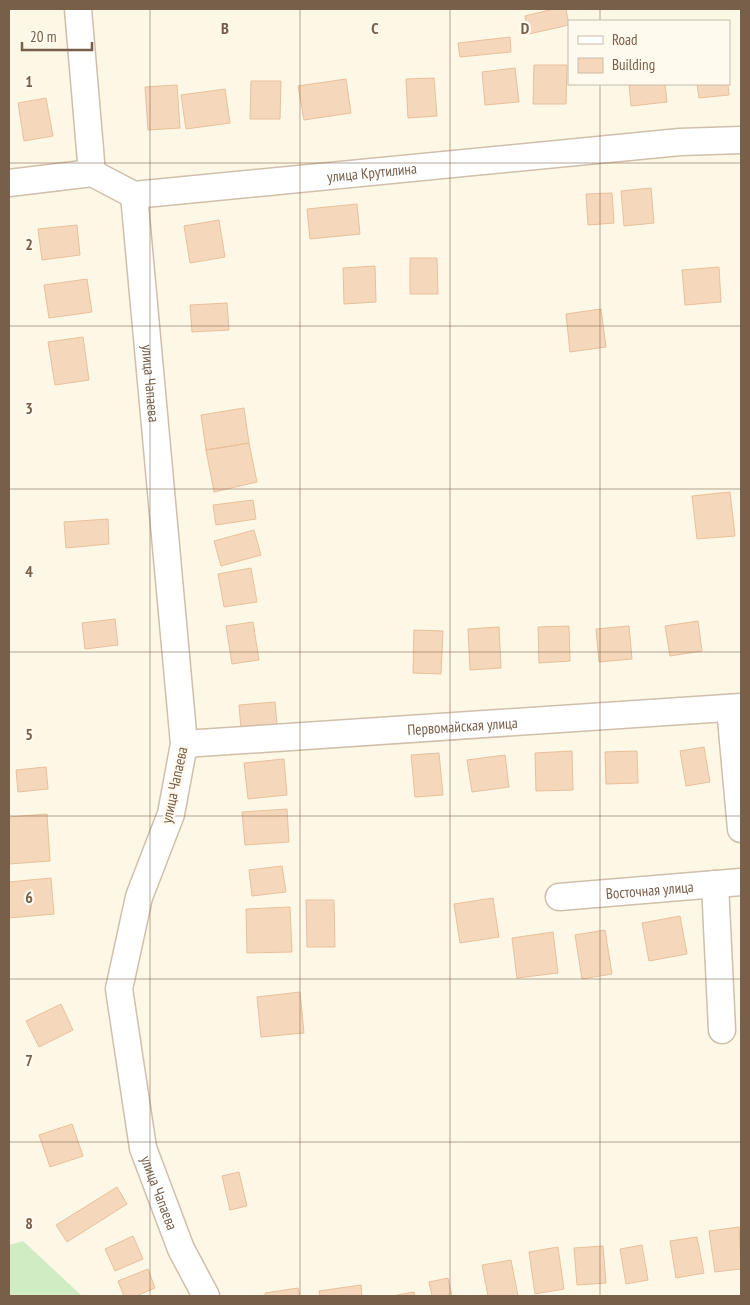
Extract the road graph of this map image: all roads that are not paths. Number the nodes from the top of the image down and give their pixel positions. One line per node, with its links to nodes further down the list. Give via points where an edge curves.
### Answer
1 (78, 9): 3 (street)
2 (741, 140): 5 (street, улица Крутилина, via 680,142)
3 (92, 173): 4 (street); 5 (street)
4 (9, 183)
5 (134, 195): 7 (street, улица Чапаева)
6 (736, 708): 7 (street, Первомайская улица); 8 (street)
7 (184, 744): 13 (street, улица Чапаева, via 171,814 140,897 119,989 143,1148 181,1249)
8 (741, 829)
9 (741, 882): 10 (street, Восточная улица)
10 (715, 884): 11 (street, Восточная улица); 12 (street)
11 (559, 897)
12 (722, 1030)
13 (206, 1296)

